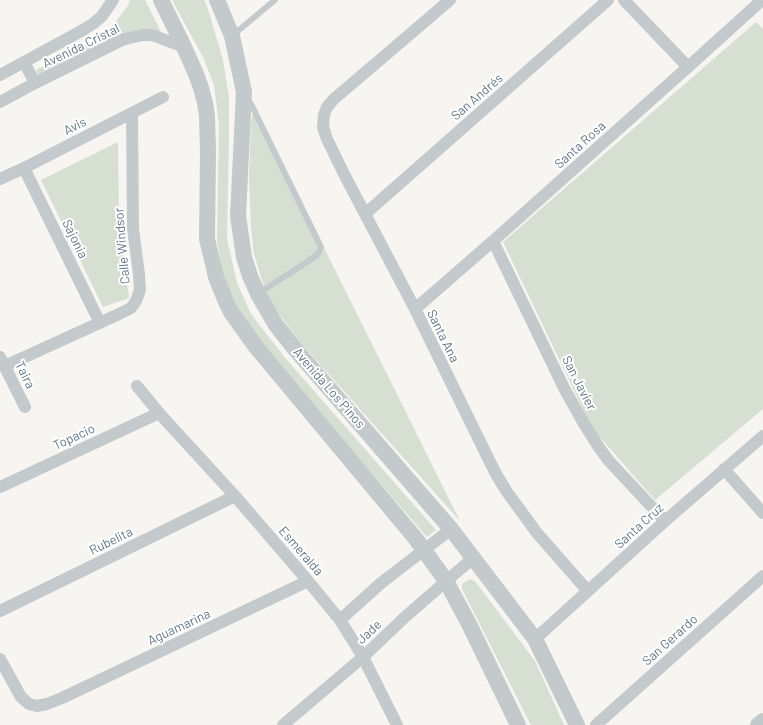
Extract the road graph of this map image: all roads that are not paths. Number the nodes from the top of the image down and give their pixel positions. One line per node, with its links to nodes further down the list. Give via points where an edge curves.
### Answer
1 (113, 0): 11 (street, Avenida Cristal, via 94,23)
2 (161, 0): 10 (street)
3 (217, 0): 9 (street, Avenida Los Pinos)
4 (275, 0): 9 (lane)
5 (450, 0): 21 (street, Santa Ana, via 327,107 322,127)
6 (608, 0): 21 (street, San Andrés)
7 (624, 0): 12 (street)
8 (762, 0): 12 (street, Santa Rosa)
9 (232, 36): 15 (street, Avenida Los Pinos)
10 (184, 47): 14 (street, Avenida Cristal, via 152,35 136,36 122,40); 37 (street, via 198,78 205,103 208,152 207,239 216,277 226,302 256,347)
11 (24, 62): 13 (street, Avenida Cristal); 14 (street, Avenida Cristal)
12 (688, 67): 22 (street, Santa Rosa)
13 (0, 75)
14 (35, 83): 17 (street, Avenida Cristal)
15 (244, 92): 23 (street, Avenida Los Pinos, via 238,216 244,257); 23 (lane, via 321,247 318,254 308,262)
16 (163, 97): 18 (street, Avis)
17 (0, 102)
18 (132, 113): 19 (street, Avis); 25 (street, Calle Windsor, via 133,229 140,290 131,308)
19 (24, 168): 20 (street, Avis); 25 (street, Sajonia)
20 (0, 179)
21 (365, 214): 24 (street, Santa Ana)
22 (493, 241): 24 (street, Santa Rosa); 35 (street, San Javier, via 564,388 590,434 609,461)
23 (258, 294): 36 (street, Avenida Los Pinos, via 276,325 295,349)
24 (415, 309): 42 (street, Santa Ana, via 507,492 537,533)
25 (100, 323): 26 (street, Calle Windsor)
26 (2, 361): 28 (street, Taira)
27 (137, 386): 29 (street, Esmeralda)
28 (24, 407)
29 (159, 413): 32 (street, Topacio); 33 (street, Esmeralda)
30 (763, 436): 31 (street, Santa Cruz)
31 (724, 469): 34 (street); 35 (street, Santa Cruz)
32 (0, 487)
33 (235, 496): 40 (street, Esmeralda); 43 (street, Rubelita)
34 (763, 513)
35 (665, 521): 42 (street, Santa Cruz)
36 (450, 528): 37 (street); 38 (street, Avenida Los Pinos)
37 (424, 550): 41 (street); 44 (street)
38 (474, 558): 41 (street, Jade); 45 (street, Avenida Los Pinos)
39 (763, 576): 53 (street, San Gerardo)
40 (308, 581): 44 (street, Esmeralda); 47 (street, Aguamarina, via 47,704 29,704 21,697)
41 (446, 581): 46 (street, Jade); 51 (street)
42 (587, 590): 45 (street, Santa Cruz)
43 (0, 611)
44 (340, 620): 46 (street, Esmeralda)
45 (535, 639): 52 (street, Avenida Los Pinos)
46 (363, 657): 49 (street, Jade); 50 (street, Esmeralda)
47 (0, 659)
48 (763, 720): 54 (street)
49 (283, 725)
50 (397, 725)
51 (518, 725)
52 (577, 725)
53 (596, 725)
54 (758, 725)

